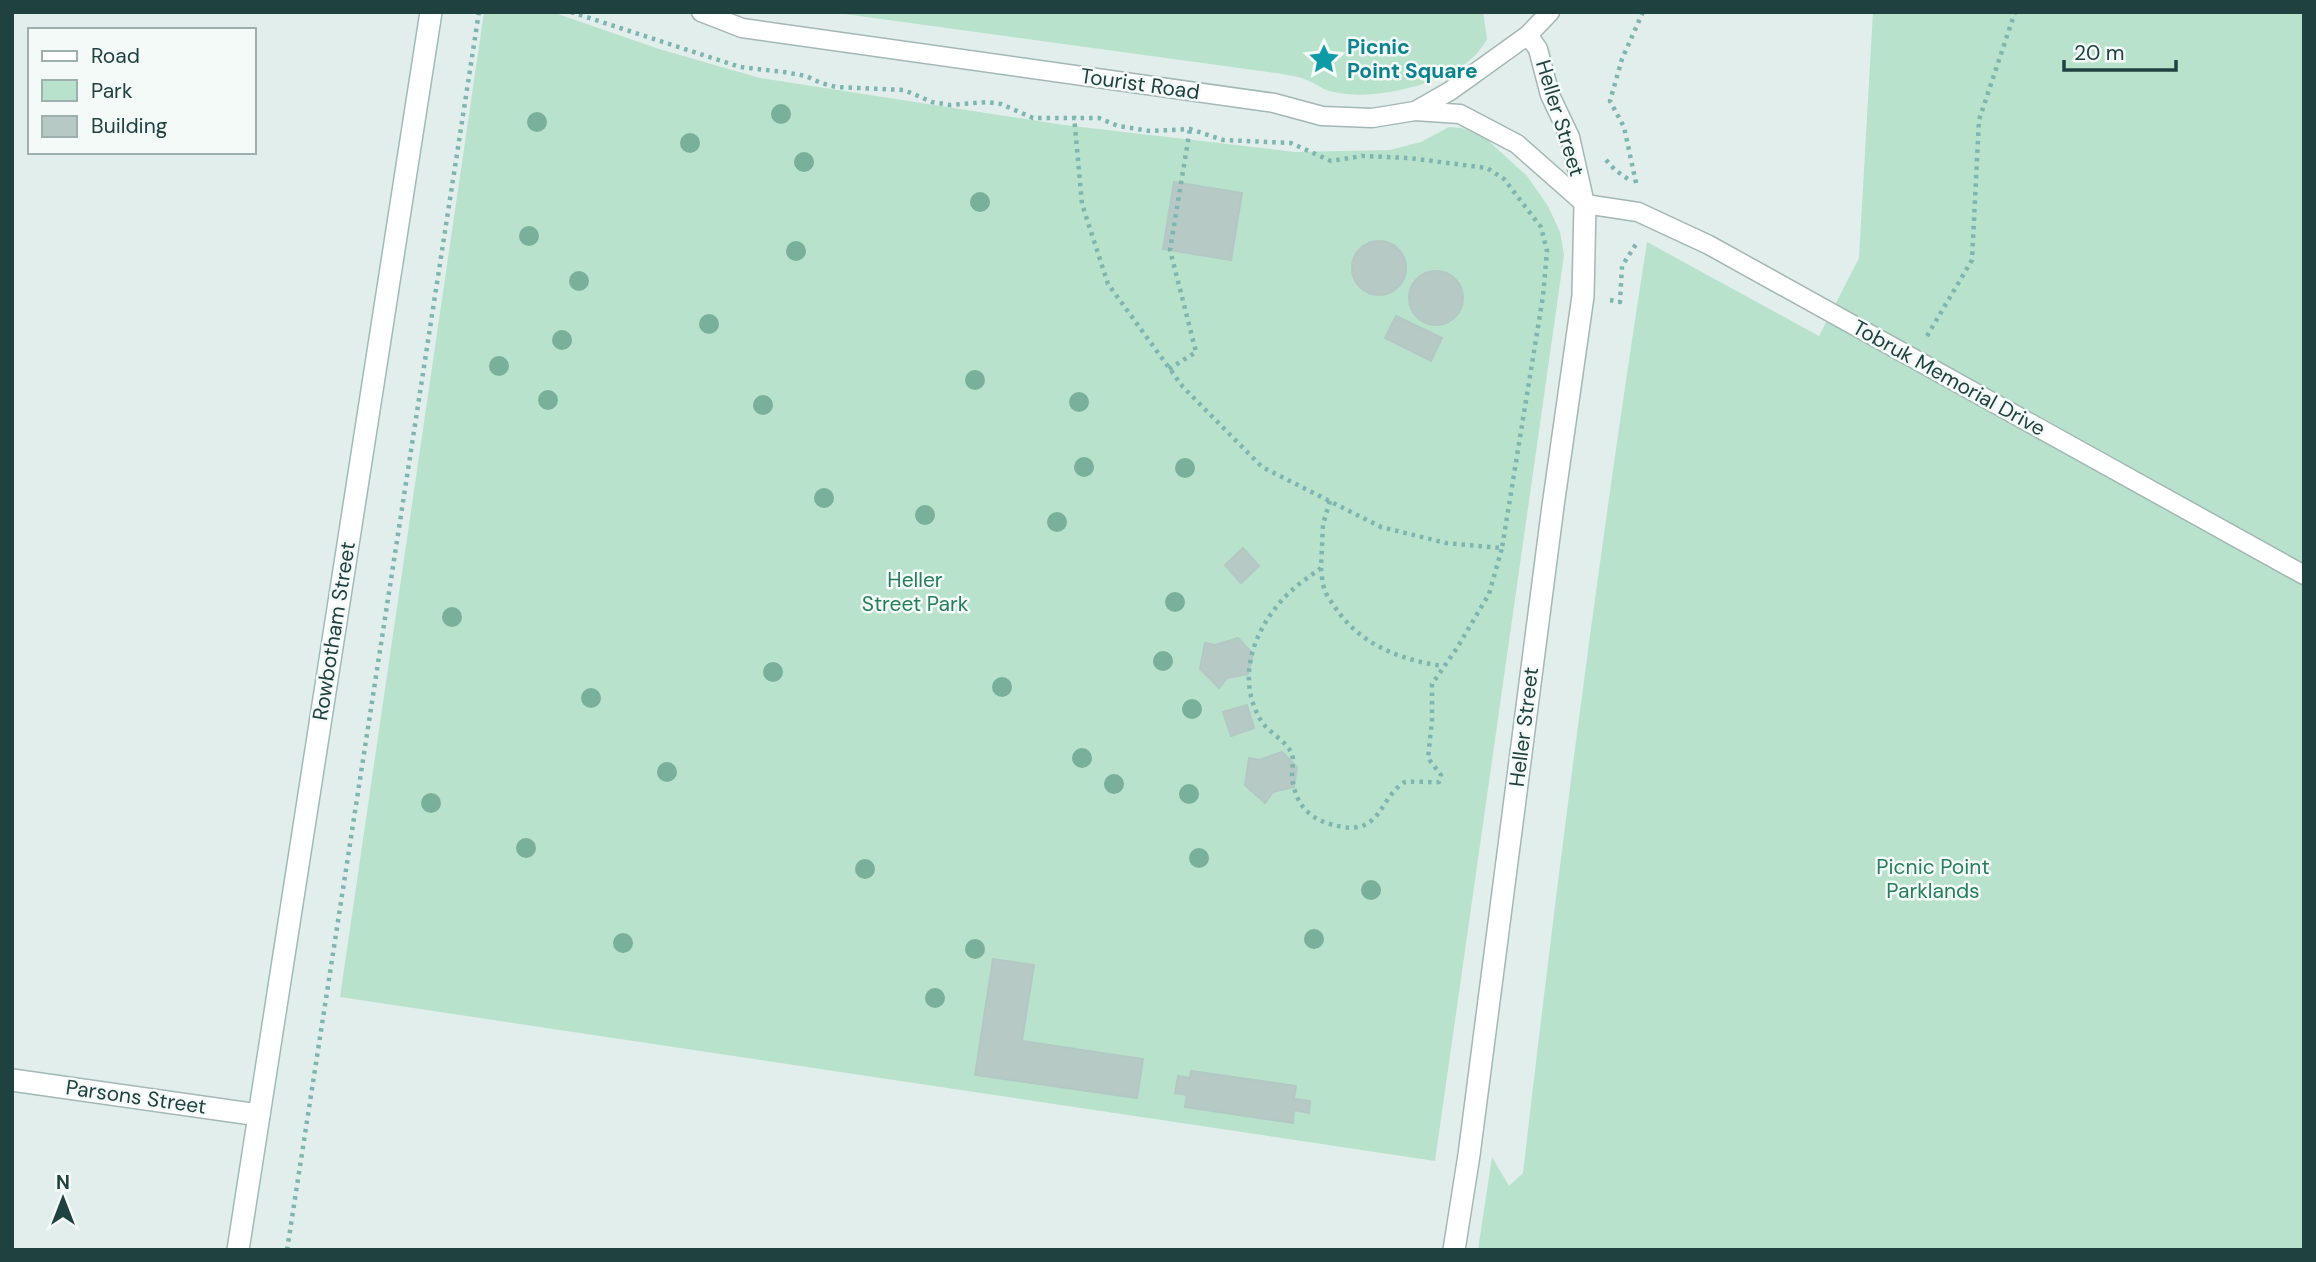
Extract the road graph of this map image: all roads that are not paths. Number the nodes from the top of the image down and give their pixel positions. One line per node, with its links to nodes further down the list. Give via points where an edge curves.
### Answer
1 (430, 12): 9 (street, Rowbotham Street)
2 (701, 12): 5 (lane, Tourist Road, via 742,28 1274,103 1322,116 1371,118)
3 (1550, 12): 4 (lane, Tourist Road)
4 (1528, 34): 5 (lane, Tourist Road, via 1451,91); 6 (lane, Heller Street, via 1538,49 1550,95 1570,137)
5 (1415, 111): 6 (lane, Heller Street, via 1460,114 1517,144)
6 (1585, 204): 7 (lane, Tobruk Memorial Drive, via 1638,212 1697,240); 11 (street, Heller Street, via 1583,296)
7 (2304, 575)
8 (12, 1080): 9 (street, Parsons Street)
9 (259, 1115): 10 (street, Rowbotham Street)
10 (238, 1250)
11 (1454, 1250)

